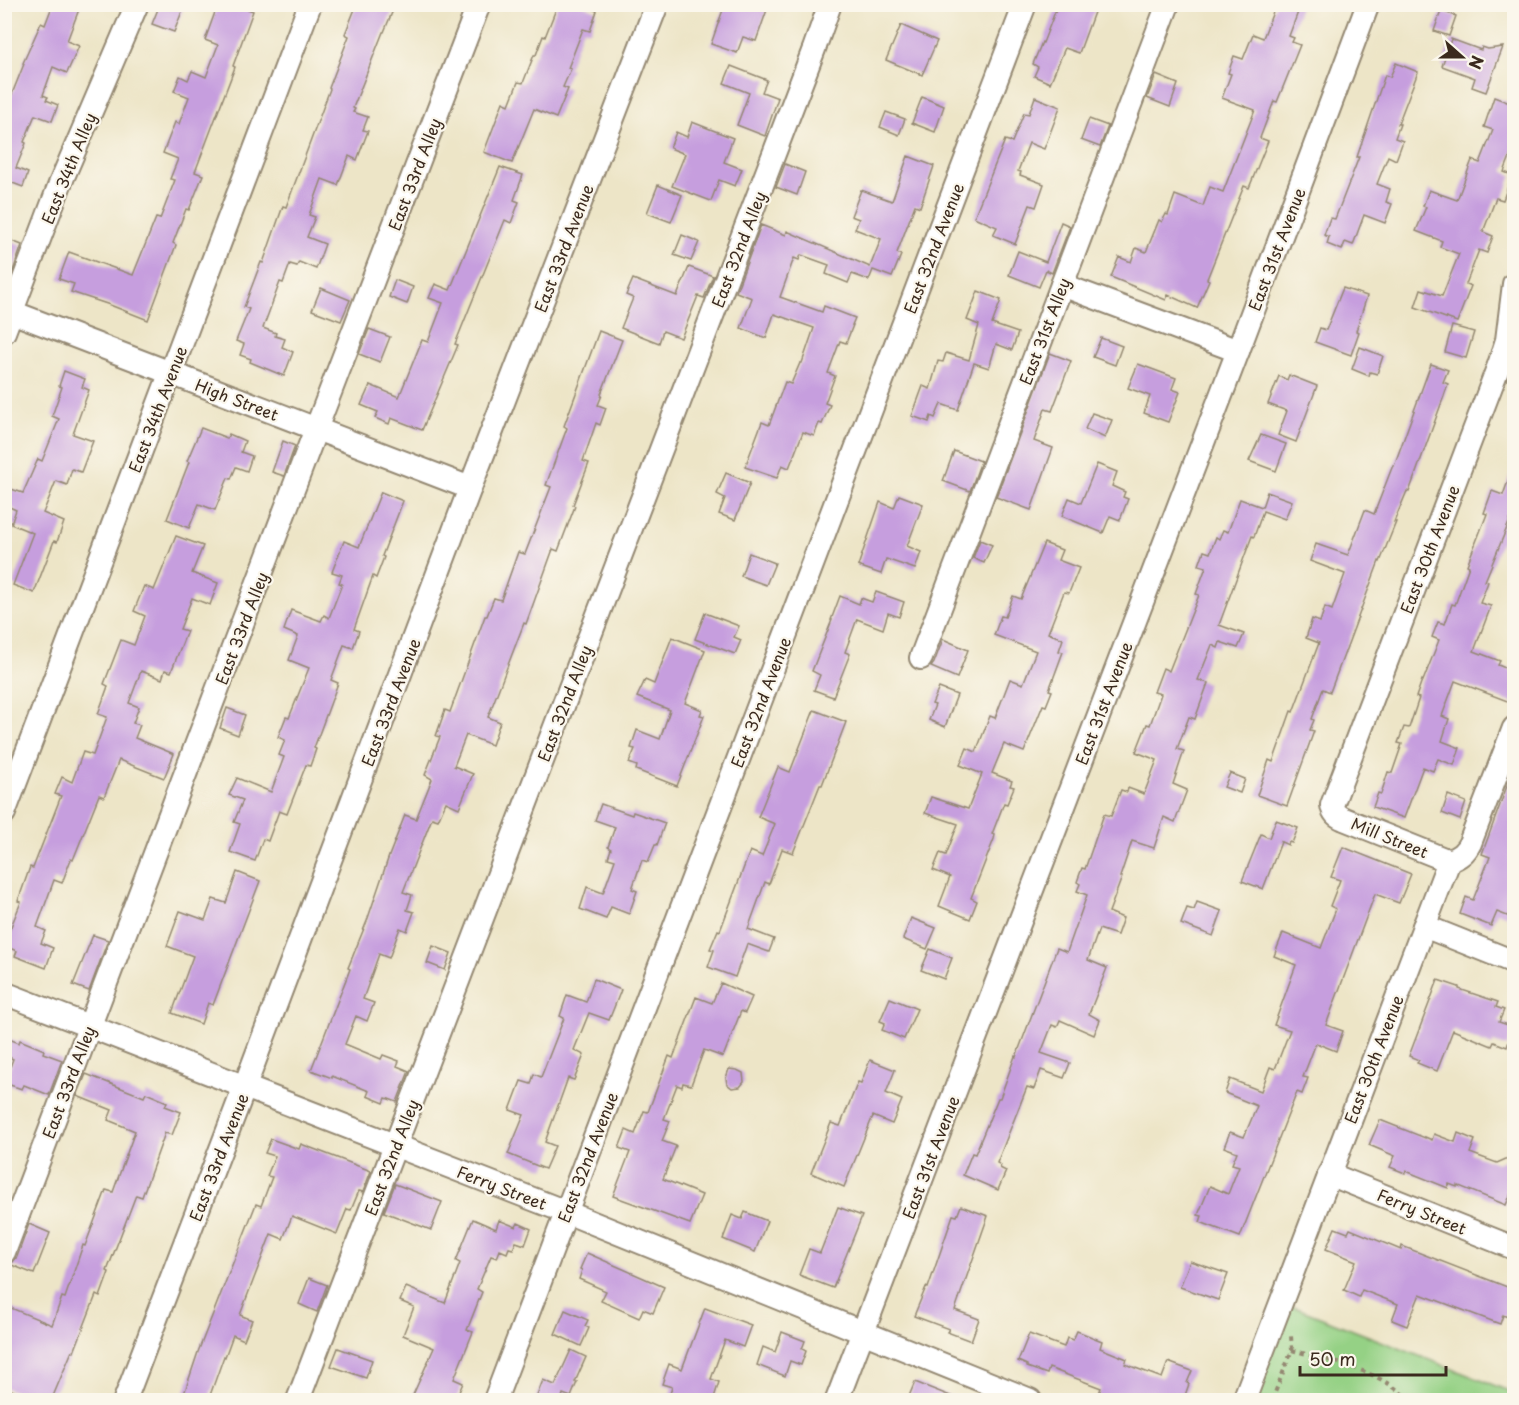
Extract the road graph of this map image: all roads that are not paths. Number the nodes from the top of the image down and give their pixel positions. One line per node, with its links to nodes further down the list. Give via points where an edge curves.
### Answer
1 (137, 4): 11 (street, East 34th Alley)
2 (310, 4): 13 (street, East 34th Avenue)
3 (479, 4): 14 (street, East 33rd Alley)
4 (657, 4): 15 (street, East 33rd Avenue)
5 (830, 4): 26 (street, East 32nd Alley)
6 (1025, 4): 28 (street, East 32nd Avenue)
7 (1168, 4): 10 (street, East 31st Alley)
8 (1368, 4): 12 (street, East 31st Avenue)
9 (1515, 284): 18 (street, East 30th Avenue, via 1507,340 1499,365 1333,800)
10 (1062, 285): 12 (street); 16 (street, East 31st Alley)
11 (7, 318): 13 (street, High Street)
12 (1238, 351): 31 (street, East 31st Avenue)
13 (171, 373): 14 (street, High Street); 19 (street, East 34th Avenue)
14 (316, 429): 15 (street, High Street); 24 (street, East 33rd Alley)
15 (470, 488): 25 (street, East 33rd Avenue)
16 (921, 658)
17 (1515, 728): 20 (street, East 30th Avenue, via 1470,843 1464,853)
18 (1333, 810): 20 (street, Mill Street, via 1344,819)
19 (4, 813)
20 (1449, 861): 21 (street, East 30th Avenue)
21 (1424, 926): 22 (street); 27 (street, East 30th Avenue)
22 (1515, 962)
23 (4, 993): 24 (street, Ferry Street)
24 (90, 1026): 25 (street, Ferry Street); 30 (street, East 33rd Alley)
25 (245, 1086): 26 (street, Ferry Street); 32 (street, East 33rd Avenue)
26 (395, 1146): 28 (street, Ferry Street); 33 (street, East 32nd Alley)
27 (1329, 1174): 29 (street, Ferry Street); 37 (street, East 30th Avenue)
28 (566, 1212): 31 (street, Ferry Street); 34 (street, East 32nd Avenue)
29 (1515, 1248)
30 (4, 1252)
31 (863, 1333): 35 (street, East 31st Avenue); 36 (street, Ferry Street)
32 (125, 1401)
33 (298, 1401)
34 (495, 1401)
35 (837, 1401)
36 (1030, 1401)
37 (1244, 1401)

